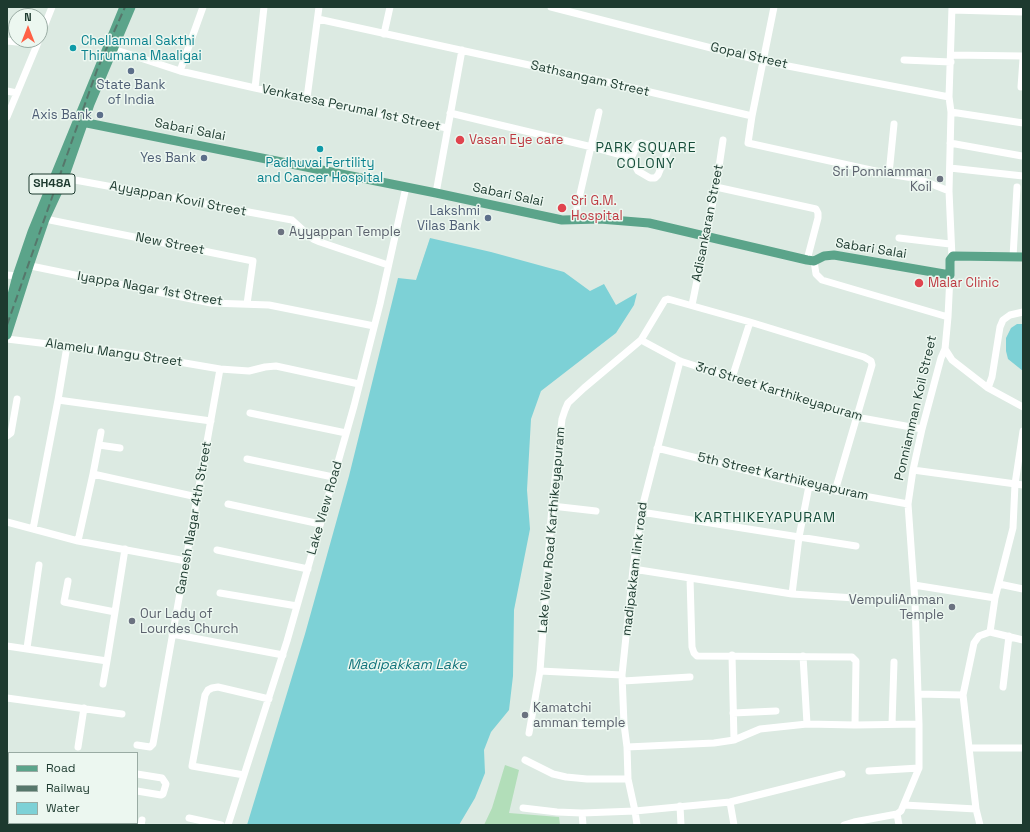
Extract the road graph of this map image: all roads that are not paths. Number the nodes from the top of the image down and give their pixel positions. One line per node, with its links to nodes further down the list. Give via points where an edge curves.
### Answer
1 (52, 7): 13 (street)
2 (124, 7): 35 (main road, SH48A)
3 (131, 7): 17 (main road, SH48A)
4 (204, 7): 23 (street)
5 (264, 7): 25 (street)
6 (319, 7): 14 (street)
7 (390, 7): 15 (street)
8 (551, 7): 22 (street, Gopal Street)
9 (774, 7): 22 (street)
10 (1023, 7): 12 (street)
11 (952, 9): 12 (street); 19 (street, Ponniamman Koil Street)
12 (1023, 12)
13 (48, 17)
14 (318, 19): 15 (street, Sathsangam Street); 29 (street)
15 (384, 34): 18 (street, Sathsangam Street)
16 (36, 48): 27 (street)
17 (113, 49): 23 (street, Venkatesa Perumal 1st Street); 35 (main road, SH48A)
18 (462, 50): 32 (street); 33 (street, Sathsangam Street)
19 (951, 58): 20 (street); 21 (street); 28 (street, Ponniamman Koil Street)
20 (1023, 58): 24 (street)
21 (904, 60)
22 (762, 61): 28 (street, Gopal Street); 33 (street)
23 (180, 71): 25 (street, Venkatesa Perumal 1st Street)
24 (1021, 87)
25 (255, 88): 29 (street, Venkatesa Perumal 1st Street)
26 (7, 91): 27 (street)
27 (17, 93): 34 (street)
28 (949, 97): 31 (street, Ponniamman Koil Street)
29 (307, 98): 38 (street, Venkatesa Perumal 1st Street)
30 (599, 112): 41 (street)
31 (951, 112): 36 (street); 40 (street, Ponniamman Koil Street)
32 (450, 113): 38 (street); 41 (street)
33 (752, 116): 45 (street, via 748,143)
34 (7, 117)
35 (80, 122): 47 (main road, SH48A); 48 (main road, Sabari Salai); 62 (main road, SH48A, via 32,232)
36 (1023, 123)
37 (894, 124): 45 (street)
38 (447, 128): 52 (street)
39 (723, 140): 49 (street, Adisankaran Street)
40 (950, 143): 42 (street); 44 (street, Ponniamman Koil Street)
41 (592, 147): 43 (street); 54 (street, via 577,207)
42 (1022, 156)
43 (631, 158): 43 (street, via 641,143 664,149 667,153 655,178 638,171)
44 (950, 168): 46 (street); 51 (street, Ponniamman Koil Street)
45 (888, 174): 51 (street, via 919,178)
46 (1023, 176)
47 (64, 178): 53 (main road, SH48A); 63 (street, Ayyappan Kovil Street, via 292,220 313,239)
48 (406, 187): 52 (main road, Sabari Salai); 63 (street, Lake View Road)
49 (716, 187): 55 (street, Adisankaran Street); 61 (street, via 816,209 818,218)
50 (1017, 187): 59 (street)
51 (949, 191): 57 (street, Ponniamman Koil Street)
52 (436, 193): 54 (main road, Sabari Salai, via 562,220)
53 (45, 219): 62 (main road, SH48A); 67 (street, New Street, via 252,261)
54 (577, 219): 55 (main road, Sabari Salai, via 649,224)
55 (706, 236): 61 (main road, Sabari Salai); 68 (street, Adisankaran Street)
56 (899, 238): 57 (street)
57 (950, 244): 58 (street, Ponniamman Koil Street)
58 (952, 257): 59 (main road); 65 (main road, Ponniamman Koil Street)
59 (1013, 257): 60 (main road)
60 (1023, 258)
61 (810, 261): 65 (main road, Sabari Salai, via 834,255); 71 (street, via 822,280)
62 (25, 265): 66 (main road, SH48A); 67 (street, Iyappa Nagar 1st Street, via 211,303); 74 (main road, SH48A)
63 (388, 265): 73 (street, Lake View Road)
64 (7, 274): 66 (street)
65 (950, 275): 71 (street, Ponniamman Koil Street)
66 (17, 276): 70 (main road, SH48A)
67 (246, 304): 73 (street, Iyappa Nagar 1st Street, via 269,305)
68 (692, 305): 72 (street); 75 (street, Lake View Road Karthikeyapuram, via 665,300)
69 (1023, 312): 82 (street, via 1010,315 1003,320)
70 (7, 314)
71 (948, 317): 77 (street, Ponniamman Koil Street)
72 (750, 322): 80 (street); 87 (street, via 870,361 872,365)
73 (374, 326): 81 (street, Lake View Road)
74 (7, 337): 76 (street, Alamelu Mangu Street)
75 (641, 340): 78 (street, 3rd Street Karthikeyapuram); 108 (street, Lake View Road Karthikeyapuram, via 568,403 562,419)
76 (67, 346): 79 (street, Alamelu Mangu Street); 84 (street)
77 (945, 349): 82 (street, via 952,360); 89 (street, Ponniamman Koil Street)
78 (680, 361): 80 (street, 3rd Street Karthikeyapuram); 96 (street, madipakkam link road)
79 (220, 369): 81 (street, Alamelu Mangu Street, via 249,371 265,366 276,366); 88 (street, Ganesh Nagar 4th Street)
80 (732, 378): 87 (street, 3rd Street Karthikeyapuram)
81 (358, 384): 92 (street, Lake View Road)
82 (988, 388): 85 (street)
83 (17, 399): 93 (street, via 11,433)
84 (58, 400): 88 (street); 113 (street)
85 (1023, 408)
86 (250, 413): 92 (street)
87 (856, 418): 89 (street, 3rd Street Karthikeyapuram); 104 (street)
88 (211, 421): 105 (street, Ganesh Nagar 4th Street)
89 (922, 429): 98 (street, Ponniamman Koil Street)
90 (1023, 431): 101 (street)
91 (101, 432): 94 (street)
92 (346, 433): 100 (street, Lake View Road)
93 (7, 436)
94 (99, 445): 95 (street); 99 (street)
95 (120, 448)
96 (657, 448): 103 (street, 5th Street Karthikeyapuram); 110 (street, madipakkam link road)
97 (247, 459): 100 (street)
98 (913, 470): 101 (street); 107 (street, Ponniamman Koil Street)
99 (93, 474): 105 (street); 115 (street)
100 (334, 477): 112 (street, Lake View Road)
101 (1015, 484): 102 (street); 125 (street, via 1013,528)
102 (1023, 485)
103 (809, 486): 104 (street, 5th Street Karthikeyapuram); 114 (street)
104 (835, 491): 107 (street, 5th Street Karthikeyapuram)
105 (197, 497): 119 (street, Ganesh Nagar 4th Street)
106 (228, 504): 112 (street)
107 (908, 504): 126 (street, Ponniamman Koil Street)
108 (552, 506): 109 (street); 147 (street, Lake View Road Karthikeyapuram)
109 (596, 511)
110 (641, 512): 114 (street); 122 (street, madipakkam link road)
111 (7, 522): 113 (street)
112 (320, 524): 121 (street, Lake View Road)
113 (33, 528): 115 (street)
114 (799, 537): 116 (street); 129 (street)
115 (78, 541): 117 (street)
116 (856, 546)
117 (125, 550): 119 (street); 135 (street)
118 (217, 550): 121 (street)
119 (186, 560): 137 (street, Ganesh Nagar 4th Street)
120 (39, 565): 141 (street)
121 (308, 569): 134 (street, Lake View Road)
122 (633, 569): 123 (street); 149 (street, madipakkam link road)
123 (690, 578): 129 (street); 143 (street, via 694,653 696,656)
124 (68, 581): 135 (street, via 64,602)
125 (999, 584): 127 (street); 131 (street)
126 (914, 585): 131 (street); 133 (street, Ponniamman Koil Street)
127 (1023, 589)
128 (220, 593): 134 (street)
129 (792, 594): 130 (street)
130 (855, 598)
131 (995, 598): 136 (street)
132 (878, 599): 133 (street)
133 (915, 602): 152 (street, Ponniamman Koil Street)
134 (297, 606): 142 (street, Lake View Road)
135 (115, 612): 145 (street)
136 (990, 632): 138 (street); 153 (street, via 979,636 974,643)
137 (172, 634): 142 (street); 168 (street, Ganesh Nagar 4th Street, via 153,744 150,747)
138 (1009, 636): 139 (street); 151 (street)
139 (1023, 640)
140 (7, 646): 141 (street)
141 (27, 648): 145 (street)
142 (283, 655): 155 (street, Lake View Road)
143 (732, 655): 144 (street); 158 (street)
144 (803, 656): 162 (street); 165 (street, via 855,659)
145 (107, 661): 150 (street)
146 (894, 662): 163 (street)
147 (540, 671): 149 (street); 166 (street, Lake View Road Karthikeyapuram)
148 (690, 677): 149 (street)
149 (623, 678): 161 (street)
150 (103, 684)
151 (1003, 687)
152 (918, 694): 153 (street); 164 (street, Ponniamman Koil Street)
153 (964, 695): 171 (street)
154 (7, 698): 156 (street)
155 (269, 699): 178 (street, Lake View Road); 178 (street, via 218,687 208,690 205,695 192,766)
156 (84, 708): 159 (street); 169 (street)
157 (776, 711): 158 (street)
158 (733, 713): 167 (street)
159 (122, 714)
160 (566, 724): 161 (street)
161 (624, 724): 170 (street)
162 (807, 724): 165 (street); 167 (street, via 760,729)
163 (892, 724): 164 (street); 165 (street)
164 (919, 724): 174 (street, Ponniamman Koil Street)
165 (855, 725)
166 (529, 732)
167 (734, 740): 170 (street)
168 (137, 746)
169 (78, 747)
170 (627, 747): 179 (street)
171 (969, 748): 172 (street); 185 (street)
172 (1023, 748)
173 (525, 760): 179 (street, via 553,774 566,777)
174 (919, 768): 175 (street); 182 (street)
175 (869, 771)
176 (138, 774): 180 (street, via 162,778 166,784 161,795)
177 (842, 774): 181 (street)
178 (244, 775): 192 (street, Lake View Road)
179 (628, 779): 186 (street)
180 (138, 791)
181 (730, 802): 183 (street); 196 (street)
182 (904, 805): 185 (street); 188 (street)
183 (680, 806): 186 (street); 195 (street)
184 (523, 808): 187 (street)
185 (976, 809): 199 (street)
186 (635, 811): 187 (street); 194 (street)
187 (582, 813): 193 (street)
188 (897, 814): 190 (street); 198 (street)
189 (189, 818): 191 (street)
190 (854, 823): 197 (street)
191 (221, 825)
192 (228, 825)
193 (583, 825)
194 (637, 825)
195 (681, 825)
196 (734, 825)
197 (844, 825)
198 (899, 825)
199 (980, 825)

